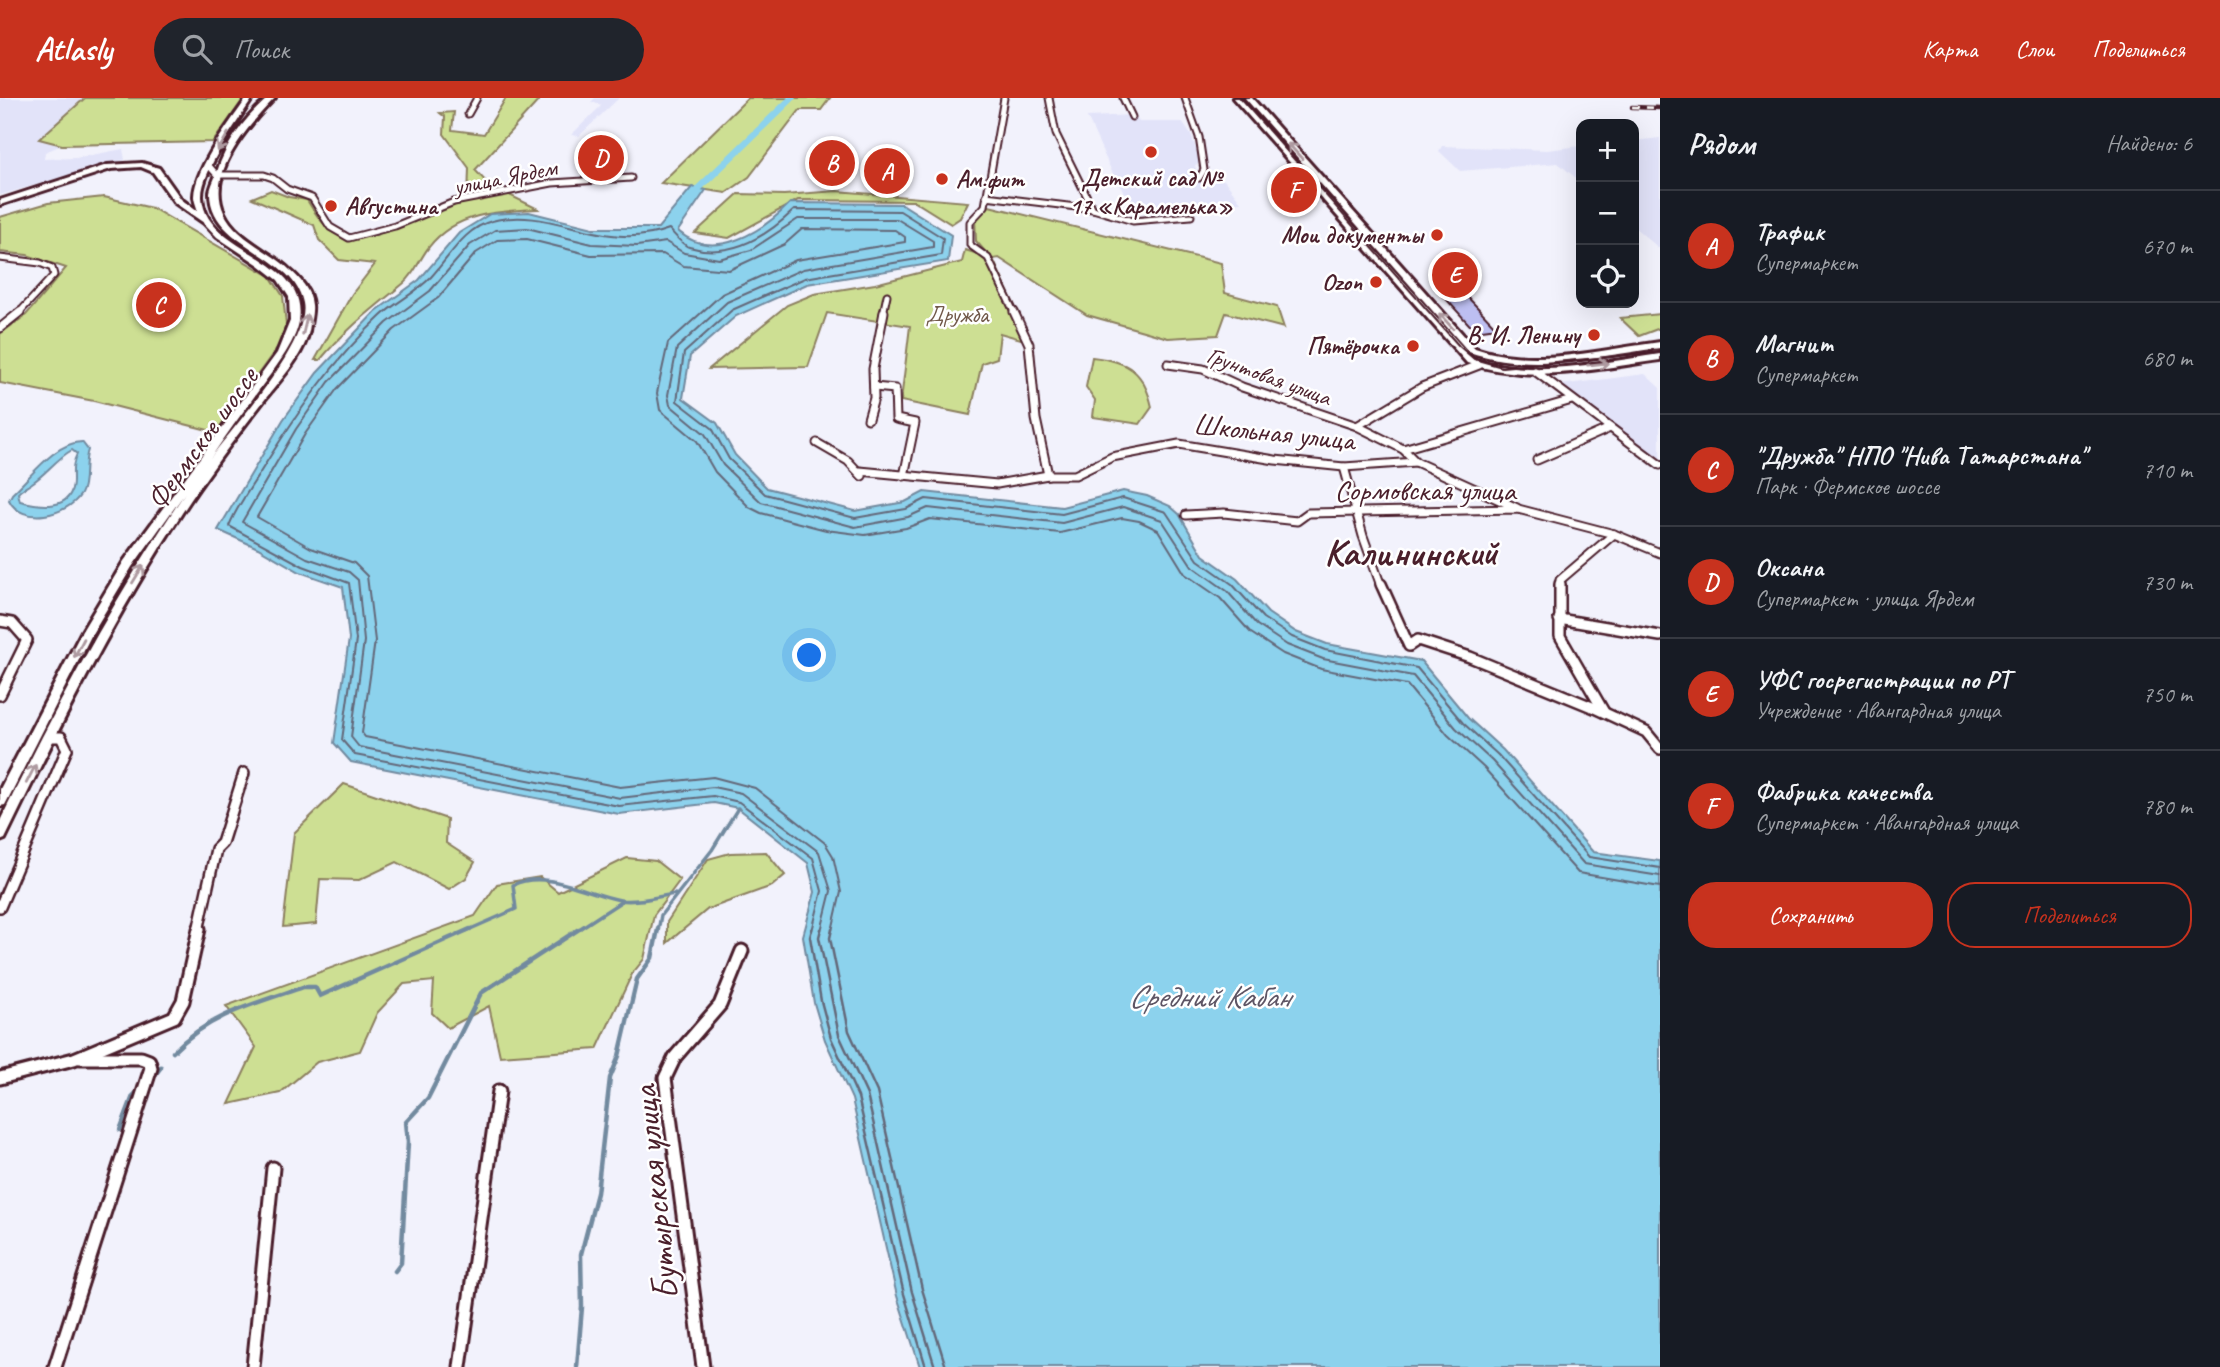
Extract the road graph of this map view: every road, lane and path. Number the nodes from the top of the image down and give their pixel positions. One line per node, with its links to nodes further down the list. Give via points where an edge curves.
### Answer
1 (250, 98): 12 (main road, Фермское шоссе, one-way to 12)
2 (272, 98): 12 (main road, Фермское шоссе, via 242,128)
3 (477, 98): 10 (street)
4 (1003, 98): 16 (street)
5 (1049, 98): 19 (street, via 1056,134)
6 (1123, 98): 11 (street)
7 (1185, 98): 14 (street, via 1199,137 1204,170)
8 (1236, 98): 30 (main road, via 1463,357)
9 (1248, 98): 27 (main road, one-way to 9, via 1524,360 1501,360 1472,350)
10 (468, 114)
11 (1132, 117)
12 (214, 171): 13 (street, улица Ярдем, via 274,178 286,189 312,198 330,227 349,238 395,226 454,202 552,183); 15 (main road, Фермское шоссе); 55 (main road, Фермское шоссе, one-way to 12, via 114,612 168,526 304,334 308,307 299,283 221,219 213,204)
13 (631, 178)
14 (1199, 178)
15 (200, 188): 17 (main road, via 189,200); 21 (main road, via 199,204)
16 (986, 196): 19 (street); 43 (street, via 985,206 970,222 970,246 988,258 1029,344 1036,419)
17 (175, 198): 18 (main road, Фермское шоссе, via 156,170 134,164 76,177); 21 (main road, Фермское шоссе)
18 (0, 203)
19 (1093, 209): 20 (street, via 1133,221)
20 (1191, 216)
21 (206, 221): 58 (main road, Фермское шоссе, one-way to 58, via 274,271 288,287 295,307 293,330 128,564)
22 (0, 258): 25 (street, via 40,263 52,268 54,275)
23 (887, 295): 32 (street, via 873,369)
24 (0, 318): 25 (street)
25 (8, 322): 26 (street)
26 (0, 328)
27 (1660, 345)
28 (1660, 357): 31 (main road, one-way to 28)
29 (1168, 365): 35 (street, Грунтовая улица, via 1203,369)
30 (1479, 365): 31 (main road); 35 (street, Грунтовая улица, via 1422,387)
31 (1535, 371): 33 (street)
32 (874, 387): 34 (street); 44 (street, via 895,389 896,419 915,423)
33 (1572, 400): 36 (street); 38 (street)
34 (868, 419)
35 (1357, 426): 38 (street, Грунтовая улица)
36 (1611, 428): 39 (street); 41 (street)
37 (817, 443): 44 (street, Школьная улица, via 861,474)
38 (1403, 449): 40 (street, Грунтовая улица)
39 (1537, 460)
40 (1416, 462): 42 (street, Школьная улица); 45 (street, Грунтовая улица)
41 (1660, 465)
42 (1344, 467): 43 (street, Школьная улица, via 1179,444 1112,457 1075,475); 46 (street)
43 (1048, 475): 44 (street, Школьная улица, via 997,484)
44 (904, 476)
45 (1518, 509): 46 (street, Сормовская улица); 48 (street, Сормовская улица)
46 (1354, 514): 47 (street, Сормовская улица, via 1308,513 1297,521 1224,513); 54 (street, via 1383,597 1409,646 1418,640 1471,657)
47 (1186, 515)
48 (1614, 534): 49 (street, Сормовская улица); 50 (street, via 1560,580)
49 (1660, 553)
50 (1559, 619): 52 (street); 54 (street, via 1560,635)
51 (0, 621): 53 (street, via 12,623 27,640)
52 (1660, 636)
53 (0, 695)
54 (1604, 712): 56 (street, via 1646,732)
55 (50, 737): 59 (main road, Фермское шоссе, one-way to 55); 60 (street, via 61,737 67,749)
56 (1660, 749)
57 (244, 773): 62 (street, via 222,843 216,849 183,1001 174,1017)
58 (0, 801)
59 (0, 835)
60 (0, 907)
61 (742, 951): 69 (street, Бутырская улица, via 720,1005 675,1057 665,1078)
62 (74, 1059): 63 (street); 66 (street, via 141,1058 149,1061 151,1068)
63 (0, 1078)
64 (499, 1091): 68 (street)
65 (274, 1168): 67 (street)
66 (55, 1367)
67 (253, 1367)
68 (460, 1367)
69 (703, 1367)

